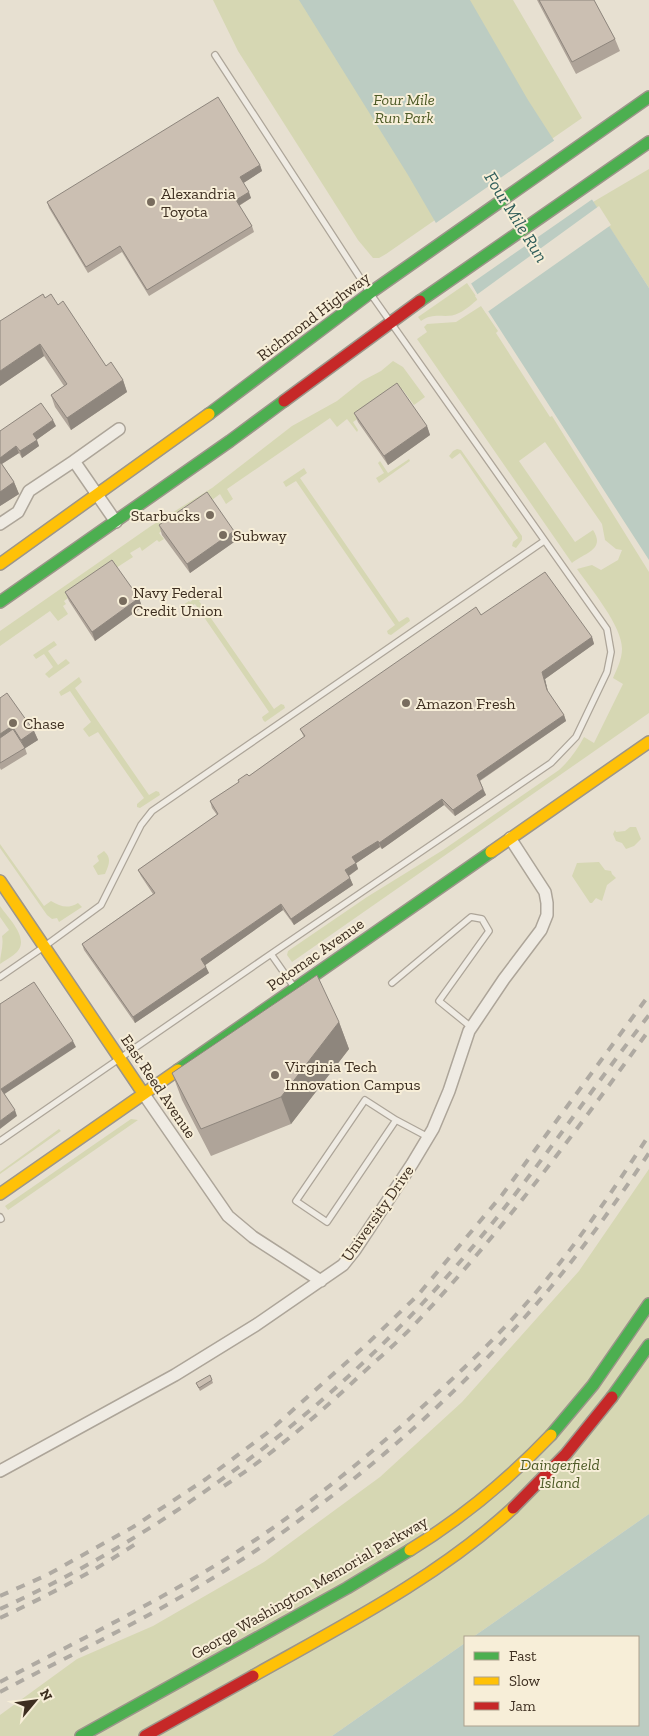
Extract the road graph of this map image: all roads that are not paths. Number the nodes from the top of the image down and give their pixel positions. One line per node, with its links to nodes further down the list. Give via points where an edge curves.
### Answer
1 (215, 55): 4 (lane)
2 (649, 97): 4 (main road, Richmond Highway)
3 (649, 142): 5 (main road)
4 (370, 293): 5 (lane); 8 (main road, Richmond Highway)
5 (390, 322): 9 (main road, via 230,442); 11 (lane)
6 (119, 429): 7 (street)
7 (74, 461): 8 (street); 10 (street, via 29,491 18,512)
8 (97, 494): 9 (street); 12 (main road, Richmond Highway)
9 (116, 522): 13 (main road)
10 (0, 524)
11 (544, 541): 17 (lane, via 152,811 141,825 102,905); 18 (lane, via 607,629 611,652 607,672 576,737 551,763)
12 (0, 564)
13 (0, 602)
14 (649, 742): 15 (main road, Potomac Avenue)
15 (510, 838): 21 (main road, Potomac Avenue); 22 (street, University Drive, via 545,892 546,915 541,930)
16 (0, 881): 17 (main road, East Reed Avenue)
17 (45, 946): 19 (lane); 23 (main road, East Reed Avenue)
18 (271, 954): 21 (lane); 23 (lane)
19 (0, 976)
20 (392, 983): 22 (lane, via 471,917 482,919 489,931 439,1001)
21 (295, 988): 24 (main road, Potomac Avenue)
22 (471, 1027): 26 (street, University Drive, via 449,1091)
23 (120, 1058): 24 (main road, East Reed Avenue); 27 (lane)
24 (143, 1093): 28 (main road, Potomac Avenue); 29 (street, East Reed Avenue, via 228,1216 253,1237)
25 (396, 1120): 25 (lane, via 365,1100 296,1201 326,1222); 26 (lane)
26 (428, 1137): 29 (street, University Drive, via 355,1250 343,1265)
27 (0, 1141)
28 (0, 1194)
29 (321, 1281): 32 (street, University Drive, via 174,1374)
30 (649, 1304): 33 (main road, George Washington Memorial Parkway, via 606,1369 564,1420 479,1502 390,1563)
31 (649, 1345): 34 (main road, via 605,1406 560,1460 507,1512 449,1559 356,1619)
32 (0, 1471)
33 (81, 1736)
34 (145, 1736)

